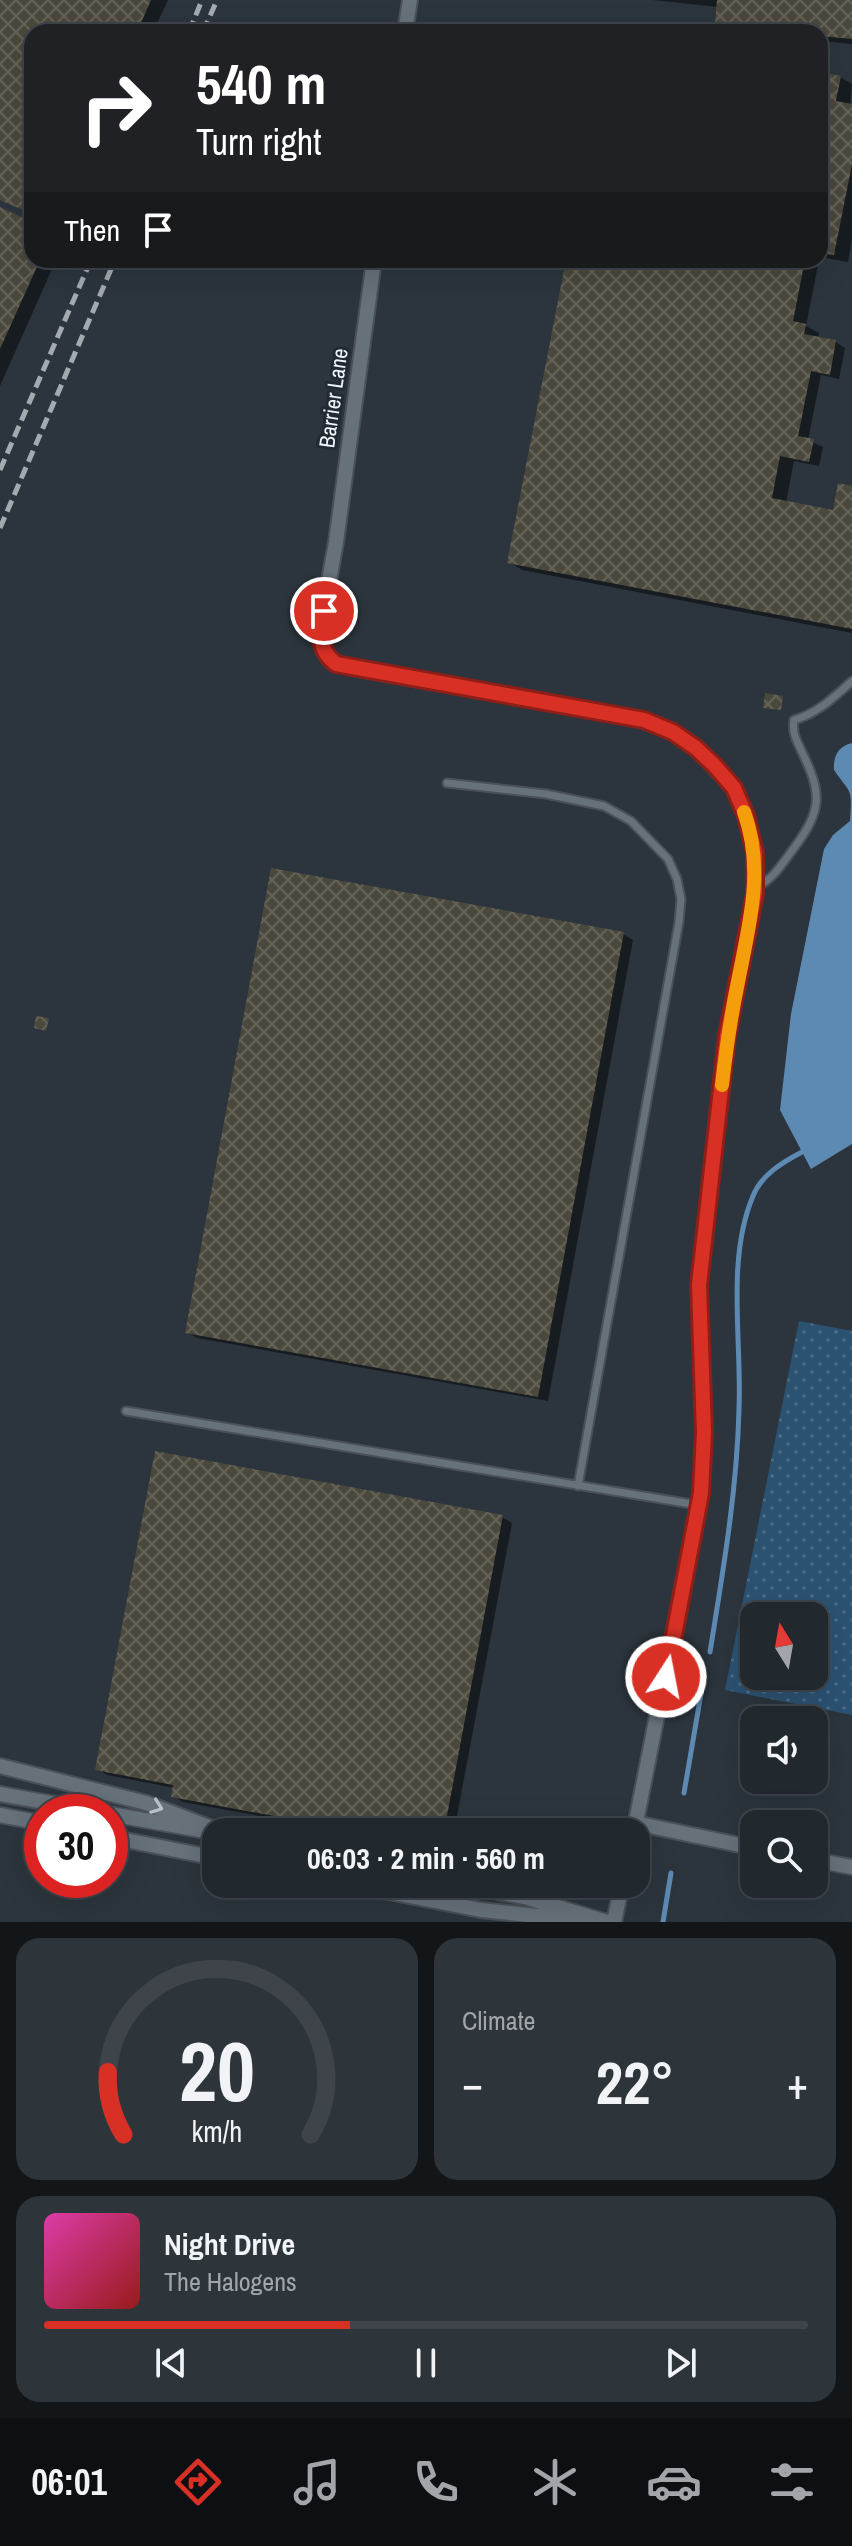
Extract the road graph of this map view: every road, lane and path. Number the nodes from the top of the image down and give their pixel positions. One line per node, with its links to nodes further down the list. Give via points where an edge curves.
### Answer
1 (410, 0): 2 (street)
2 (406, 24)
3 (373, 268): 6 (street, Barrier Lane, via 320,631 326,656 358,669 644,720 673,732 734,788 755,853)
4 (852, 681): 6 (lane, via 810,716 794,720 792,731 818,790 815,815 769,882)
5 (447, 783): 8 (lane, via 604,806 631,821 668,859 681,899)
6 (755, 888): 9 (street, via 727,1036 699,1285 704,1432)
7 (126, 1411): 8 (lane)
8 (578, 1486): 9 (lane)
9 (698, 1505): 15 (street)
10 (0, 1766): 17 (street, one-way to 17, via 146,1803)
11 (0, 1794): 12 (street)
12 (24, 1798)
13 (0, 1815): 16 (street)
14 (128, 1817): 18 (street)
15 (636, 1818)
16 (24, 1820)
17 (202, 1826)
18 (202, 1830)
19 (650, 1831): 21 (street)
20 (128, 1841): 22 (street)
21 (740, 1846)
22 (202, 1855)
23 (828, 1863): 24 (street)
24 (852, 1867)
25 (420, 1898): 28 (street)
26 (528, 1898): 29 (street)
27 (619, 1898): 30 (street)
28 (595, 1922)
29 (607, 1922)
30 (614, 1922)

